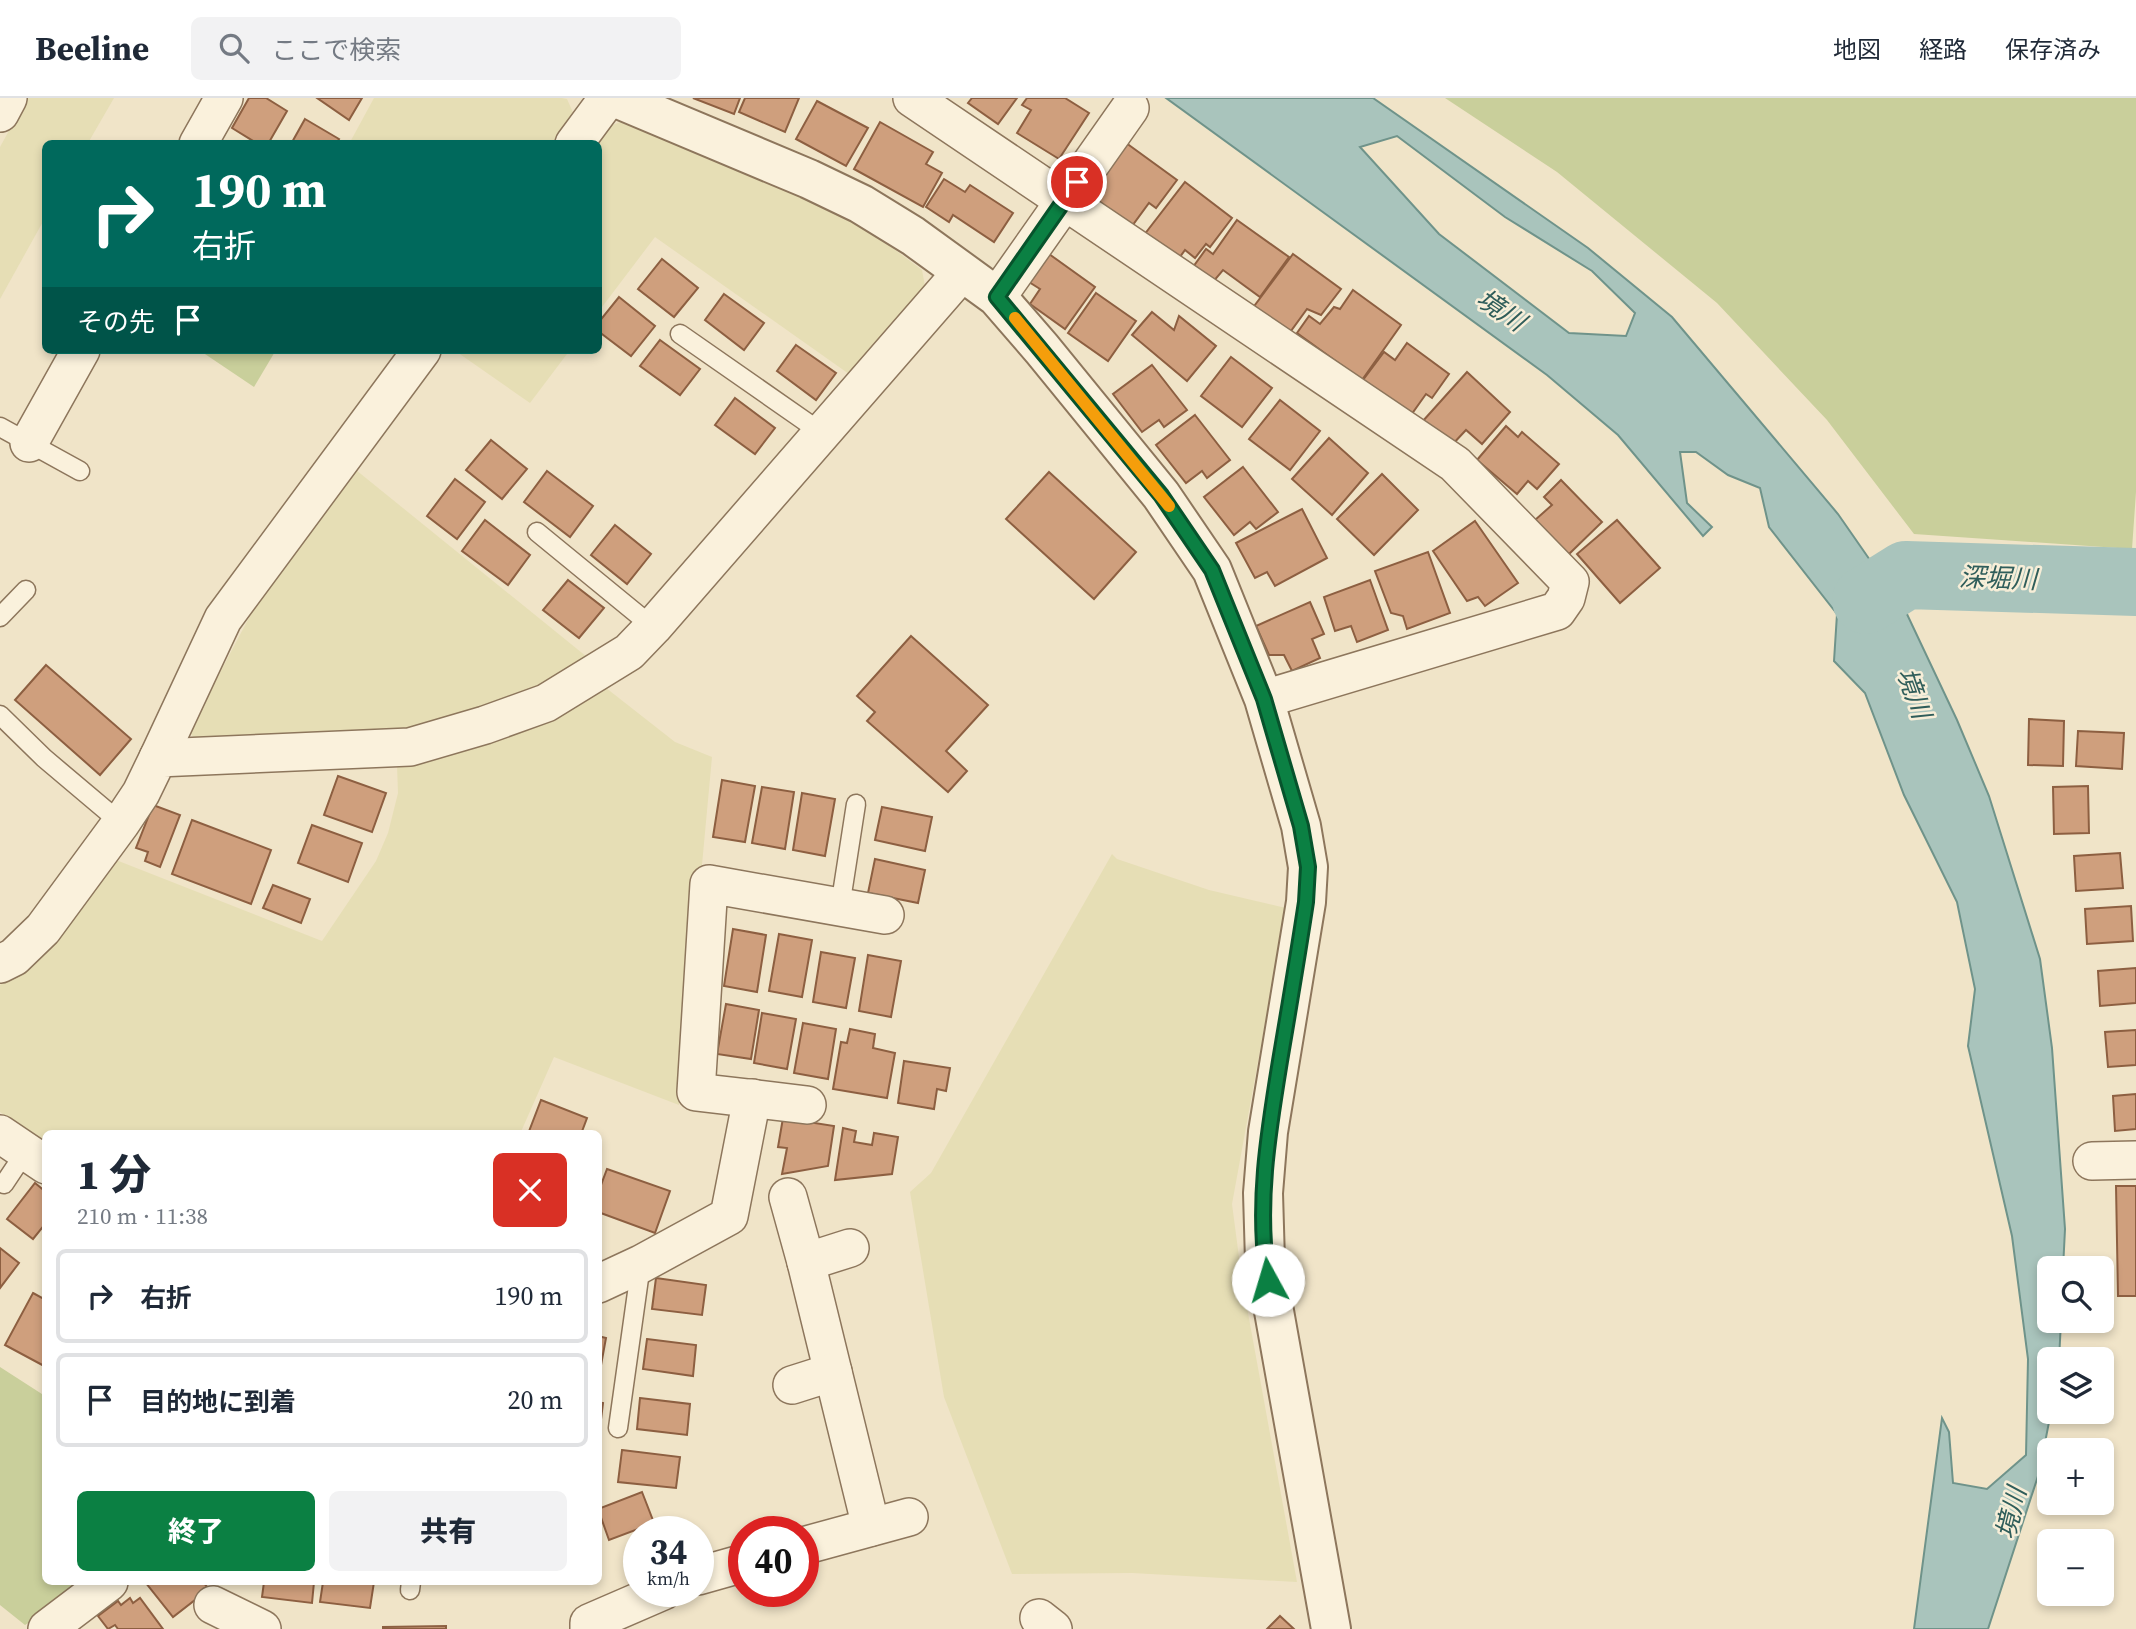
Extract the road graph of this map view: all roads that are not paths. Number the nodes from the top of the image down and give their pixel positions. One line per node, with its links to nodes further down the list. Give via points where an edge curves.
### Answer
1 (8, 98): 7 (street)
2 (224, 98): 8 (street)
3 (608, 98): 9 (street)
4 (616, 98): 11 (street, via 861,204)
5 (912, 98): 10 (street)
6 (1130, 108): 10 (street)
7 (0, 113)
8 (200, 140)
9 (577, 140)
10 (1064, 201): 12 (street); 23 (street, via 1455,464 1570,582 1557,611)
11 (962, 272): 12 (street); 16 (street)
12 (997, 297): 23 (street, via 1161,495 1205,559)
13 (680, 334): 16 (lane)
14 (78, 354): 17 (street)
15 (419, 354): 25 (street, via 223,619)
16 (822, 433): 22 (street)
17 (14, 435): 18 (lane)
18 (80, 471)
19 (537, 532): 22 (lane)
20 (26, 590): 21 (lane)
21 (0, 617)
22 (653, 627): 25 (street, via 629,652 546,702 410,747)
23 (1264, 699): 54 (street, via 1301,826 1308,867 1268,1132 1263,1193 1265,1261)
24 (0, 715): 27 (lane)
25 (158, 758): 27 (street)
26 (856, 804): 28 (lane)
27 (121, 823): 30 (street, via 43,929)
28 (840, 907): 29 (street); 31 (street, via 709,884 696,1092)
29 (885, 915)
30 (0, 964)
31 (752, 1098): 32 (street); 40 (street, via 729,1216)
32 (807, 1105)
33 (24, 1150): 36 (lane)
34 (2136, 1160): 35 (street)
35 (2091, 1161)
36 (4, 1184)
37 (788, 1197): 39 (street)
38 (850, 1248): 39 (street)
39 (806, 1262): 42 (street)
40 (641, 1264): 41 (street); 44 (lane)
41 (602, 1282)
42 (833, 1373): 43 (street); 46 (street)
43 (792, 1385)
44 (618, 1429)
45 (909, 1517): 46 (street)
46 (871, 1527): 47 (street)
47 (819, 1542)
48 (105, 1585): 51 (street)
49 (213, 1605): 52 (street)
50 (626, 1607): 53 (street, via 589,1623)
51 (47, 1629)
52 (262, 1629)
53 (589, 1629)
54 (1331, 1629)

